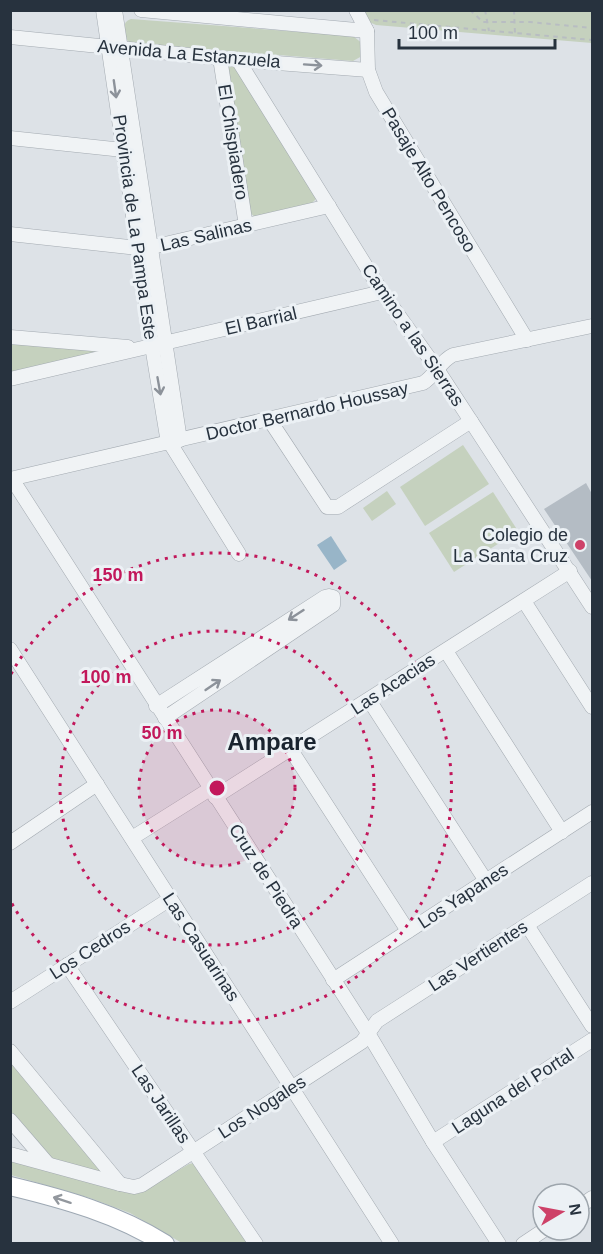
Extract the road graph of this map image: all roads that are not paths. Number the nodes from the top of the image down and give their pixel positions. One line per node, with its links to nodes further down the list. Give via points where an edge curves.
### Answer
1 (103, 10): 6 (street, Provincia de La Pampa Este)
2 (115, 10): 6 (street, Provincia de La Pampa Este)
3 (141, 10): 4 (street)
4 (364, 19): 9 (street, Pasaje Alto Pencoso)
5 (10, 37): 6 (street, Avenida La Estanzuela)
6 (114, 47): 7 (street, Avenida La Estanzuela); 11 (street, Provincia de La Pampa Este, one-way to 11); 15 (street, Provincia de La Pampa Este)
7 (220, 58): 8 (street, Avenida La Estanzuela); 13 (street, El Chispiadero)
8 (238, 60): 9 (street, Avenida La Estanzuela, one-way to 9); 12 (street, Camino a las Sierras)
9 (368, 70): 19 (street, Pasaje Alto Pencoso, via 376,92)
10 (10, 138): 11 (street)
11 (123, 150): 15 (street, Provincia de La Pampa Este)
12 (329, 206): 13 (street, Las Salinas); 16 (street, Camino a las Sierras)
13 (246, 226): 15 (street, Las Salinas)
14 (10, 234): 15 (street, Las Salinas)
15 (145, 247): 20 (street, Provincia de La Pampa Este)
16 (382, 292): 20 (street, El Barrial); 21 (street, Camino a las Sierras)
17 (592, 326): 19 (street, Doctor Bernardo Houssay)
18 (10, 337): 20 (street, El Barrial)
19 (527, 340): 21 (street, Doctor Bernardo Houssay, via 453,355)
20 (152, 346): 22 (street, El Barrial); 25 (street, Provincia de La Pampa Este)
21 (437, 369): 23 (street, Doctor Bernardo Houssay, via 423,383); 24 (street, Camino a las Sierras)
22 (10, 379)
23 (269, 419): 24 (street, via 327,507 338,507); 25 (street, Doctor Bernardo Houssay)
24 (471, 421): 28 (street, Camino a las Sierras)
25 (173, 442): 26 (street, Doctor Bernardo Houssay); 27 (street, Provincia de La Pampa Este)
26 (11, 479): 34 (street, Cruz de Piedra)
27 (239, 554)
28 (570, 572): 29 (street, Las Acacias); 30 (street, Camino a las Sierras)
29 (524, 601): 32 (street, Las Acacias); 35 (street)
30 (592, 607)
31 (10, 649): 38 (street, Las Casuarinas)
32 (446, 651): 33 (street, Las Acacias); 41 (street)
33 (369, 700): 37 (street, Las Acacias); 44 (street)
34 (156, 706): 36 (street, Cruz de Piedra); 36 (street, one-way to 34, via 333,605 333,597 325,597)
35 (592, 707)
36 (165, 718): 39 (street, Cruz de Piedra)
37 (291, 750): 39 (street, Las Acacias); 48 (street)
38 (97, 784): 42 (street, Las Casuarinas); 43 (street)
39 (213, 793): 42 (street, Las Acacias); 50 (street, Cruz de Piedra)
40 (592, 812): 41 (street, Los Yapanes)
41 (561, 832): 44 (street, Los Yapanes)
42 (132, 838): 46 (street, Las Casuarinas)
43 (10, 843)
44 (486, 881): 48 (street, Los Yapanes)
45 (592, 883): 47 (street, Las Vertientes)
46 (170, 899): 49 (street, Los Cedros); 56 (street, Las Casuarinas)
47 (526, 925): 52 (street); 53 (street, Las Vertientes, via 376,1021)
48 (408, 931): 50 (street, Los Yapanes)
49 (67, 965): 51 (street, Los Cedros); 59 (street, Las Jarillas)
50 (333, 981): 53 (street, Cruz de Piedra)
51 (10, 1002)
52 (592, 1026)
53 (368, 1033): 56 (street, Los Nogales, via 362,1042); 58 (street, Cruz de Piedra)
54 (592, 1040): 58 (street, Laguna del Portal)
55 (10, 1052): 62 (street)
56 (292, 1089): 59 (street, Los Nogales); 66 (street, Las Casuarinas)
57 (10, 1120): 61 (street)
58 (433, 1142): 67 (street, Cruz de Piedra)
59 (193, 1151): 62 (street, Los Nogales, via 142,1185); 65 (street, Las Jarillas)
60 (10, 1154): 61 (street)
61 (48, 1164): 62 (street)
62 (120, 1184)
63 (10, 1186): 64 (main road, one-way to 63, via 95,1210)
64 (165, 1244)
65 (256, 1244)
66 (392, 1244)
67 (499, 1244)

